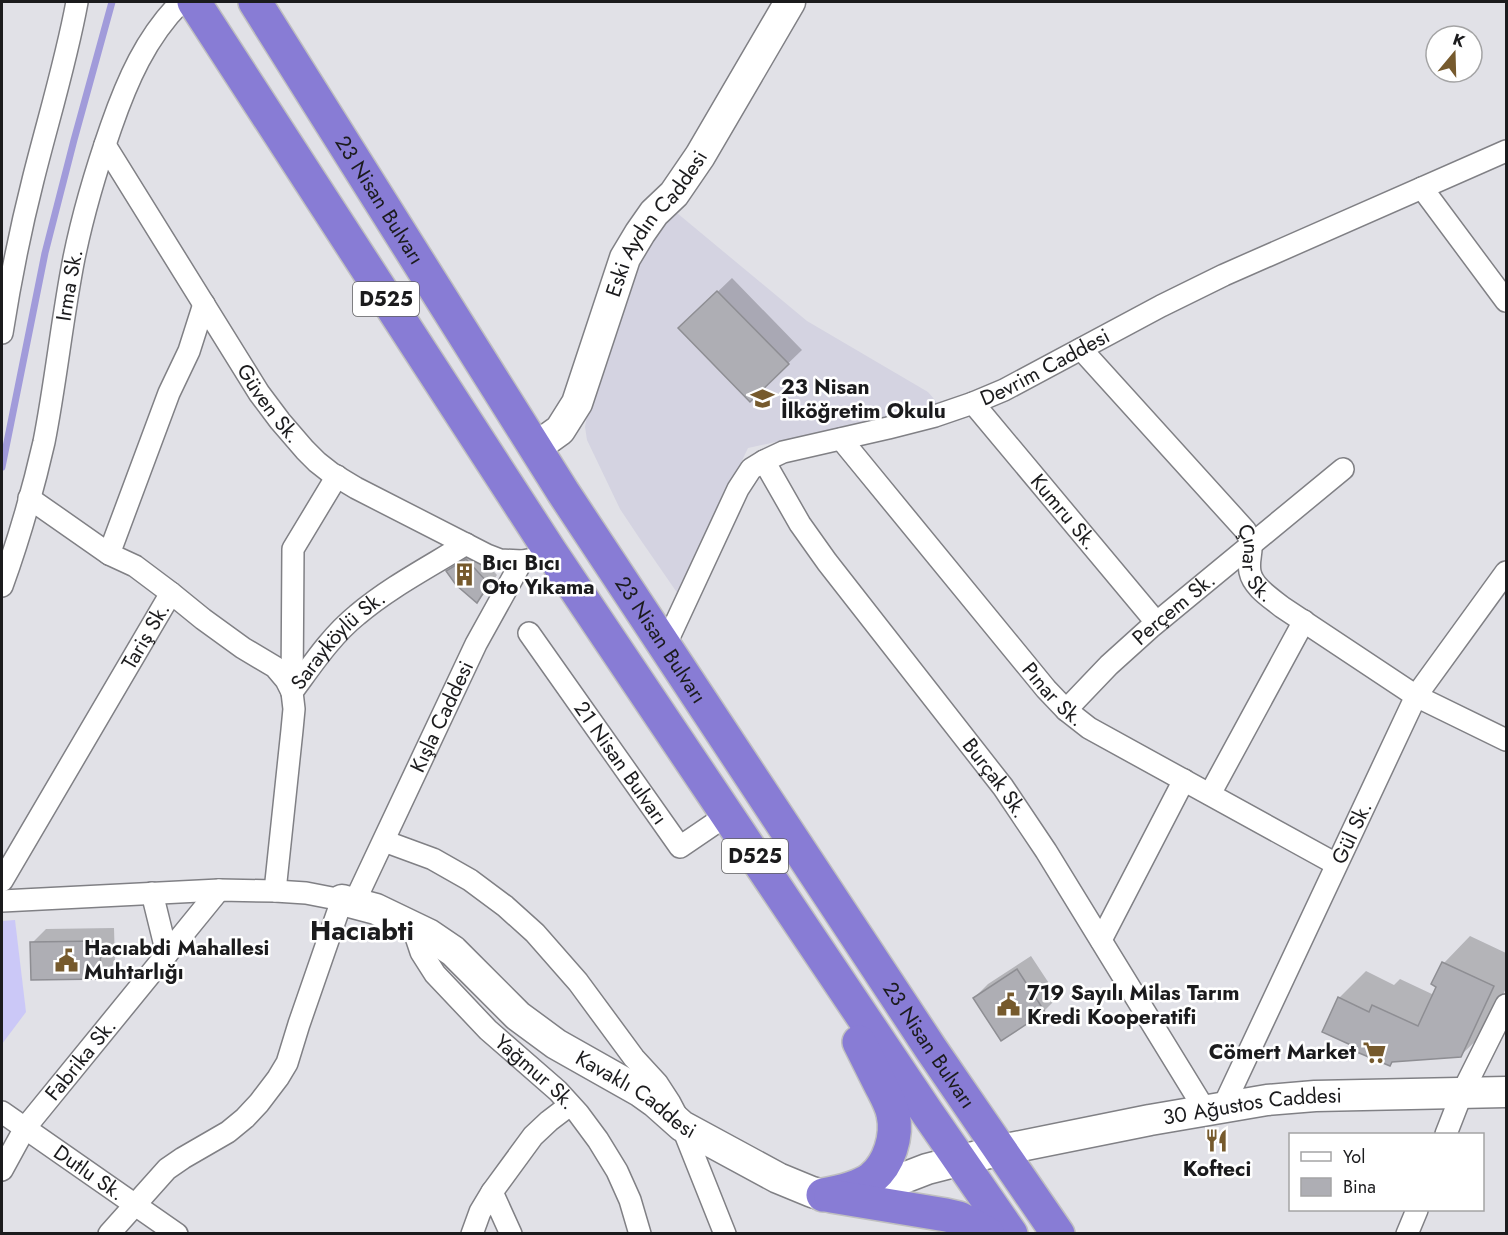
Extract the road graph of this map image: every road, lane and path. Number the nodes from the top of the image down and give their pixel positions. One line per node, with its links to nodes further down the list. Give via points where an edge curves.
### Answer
1 (77, 2): 11 (street, via 69,47 23,220)
2 (181, 2): 6 (street, Irma Sk., via 141,55)
3 (194, 2): 23 (highway, 23 Nisan Bulvarı / D525)
4 (255, 2): 15 (highway, 23 Nisan Bulvarı / D525)
5 (790, 2): 15 (street, Eski Aydın Caddesi, via 700,156 674,194 654,213 625,258 578,403 560,430)
6 (105, 145): 10 (street, Güven Sk.); 19 (street, Irma Sk., via 74,258 44,441)
7 (1506, 152): 8 (street, Devrim Caddesi)
8 (1422, 188): 9 (street); 12 (street, Devrim Caddesi, via 1224,275)
9 (1506, 301)
10 (204, 304): 18 (street, Güven Sk., via 280,421 317,462); 22 (street)
11 (2, 333)
12 (1081, 349): 13 (street, Devrim Caddesi); 21 (street, Çınar Sk., via 1245,530)
13 (973, 403): 14 (street, Devrim Caddesi); 28 (street, Kumru Sk.)
14 (842, 439): 16 (street, Devrim Caddesi, via 783,452); 33 (street, Pınar Sk.)
15 (535, 448): 30 (highway, 23 Nisan Bulvarı / D525)
16 (764, 461): 30 (street, Devrim Caddesi, via 751,469 738,489); 48 (street, Burçak Sk., via 827,562 1003,787)
17 (1343, 469): 21 (street, Perçem Sk.)
18 (337, 476): 20 (street, Güven Sk.); 31 (street, via 293,549)
19 (29, 498): 22 (street, Tariş Sk.); 25 (street, Irma Sk.)
20 (466, 544): 23 (street, Güven Sk., via 500,560); 31 (street, Sarayköylü Sk., via 357,615)
21 (1251, 544): 27 (street, Çınar Sk., via 1250,572 1254,582); 28 (street, Perçem Sk.)
22 (109, 554): 26 (street, Tariş Sk.)
23 (536, 556): 37 (highway, 23 Nisan Bulvarı / D525); 38 (street, Kışla Caddesi, via 476,644)
24 (1506, 572): 32 (street, Gül Sk.)
25 (2, 585)
26 (171, 593): 31 (street, via 203,620 275,667); 40 (street, Tariş Sk.)
27 (1304, 621): 32 (street, Çınar Sk.); 36 (street)
28 (1156, 622): 33 (street, Perçem Sk.)
29 (529, 633): 37 (street, 21 Nisan Bulvarı, via 680,847)
30 (664, 646): 59 (highway, 23 Nisan Bulvarı / D525)
31 (292, 692): 42 (street, Sarayköylü Sk., via 294,709)
32 (1416, 696): 34 (street, Çınar Sk.); 39 (street, Gül Sk.)
33 (1066, 710): 35 (street, Pınar Sk., via 1089,728)
34 (1506, 740)
35 (1184, 780): 36 (street, Pınar Sk.); 48 (street)
36 (1210, 794): 39 (street, Pınar Sk.)
37 (727, 815): 46 (highway, 23 Nisan Bulvarı / D525)
38 (384, 841): 45 (street, Kışla Caddesi); 56 (street, via 433,859 470,880 535,933 657,1083)
39 (1336, 864): 54 (street, Gül Sk.)
40 (2, 881)
41 (219, 890): 42 (street); 43 (street); 49 (street, Fabrika Sk.)
42 (275, 891): 45 (street)
43 (152, 893): 44 (street); 49 (street)
44 (2, 901)
45 (348, 902): 47 (street, Kavaklı Caddesi); 64 (street, Kışla Caddesi, via 278,1078 245,1118 167,1169)
46 (797, 918): 60 (highway, 23 Nisan Bulvarı / D525); 63 (highway, via 894,1117 893,1143 873,1178)
47 (412, 925): 53 (street, Yağmur Sk., via 421,952 435,974 488,1030); 56 (street, Kavaklı Caddesi, via 453,951 537,1031 641,1092)
48 (1101, 940): 54 (street, Burçak Sk.)
49 (167, 954): 57 (street, Fabrika Sk.)
50 (1506, 1005): 51 (street)
51 (1462, 1092): 52 (street, 30 Ağustos Caddesi); 54 (street, 30 Ağustos Caddesi, via 1315,1096); 58 (street)
52 (1506, 1092)
53 (570, 1105): 62 (street, via 533,1136); 70 (street, Yağmur Sk., via 617,1171)
54 (1214, 1109): 59 (street, 30 Ağustos Caddesi)
55 (2, 1112): 57 (street, Dutlu Sk.)
56 (682, 1126): 63 (street, Kavaklı Caddesi, via 789,1183); 71 (street)
57 (25, 1128): 61 (street, Fabrika Sk.); 64 (street, Dutlu Sk.)
58 (1446, 1133)
59 (1000, 1150): 60 (street, 30 Ağustos Caddesi); 74 (highway, D525)
60 (960, 1160): 63 (street, Kavaklı Caddesi, via 870,1191); 73 (highway, D525)
61 (2, 1170)
62 (492, 1192): 68 (street); 69 (street)
63 (823, 1195): 72 (highway, via 946,1215)
64 (136, 1205): 66 (street, Kışla Caddesi); 67 (street, Dutlu Sk.)
65 (1416, 1211): 75 (street)
66 (109, 1233)
67 (177, 1233)
68 (472, 1233)
69 (511, 1233)
70 (640, 1233)
71 (724, 1233)
72 (988, 1233)
73 (1011, 1233)
74 (1058, 1233)
75 (1407, 1233)

